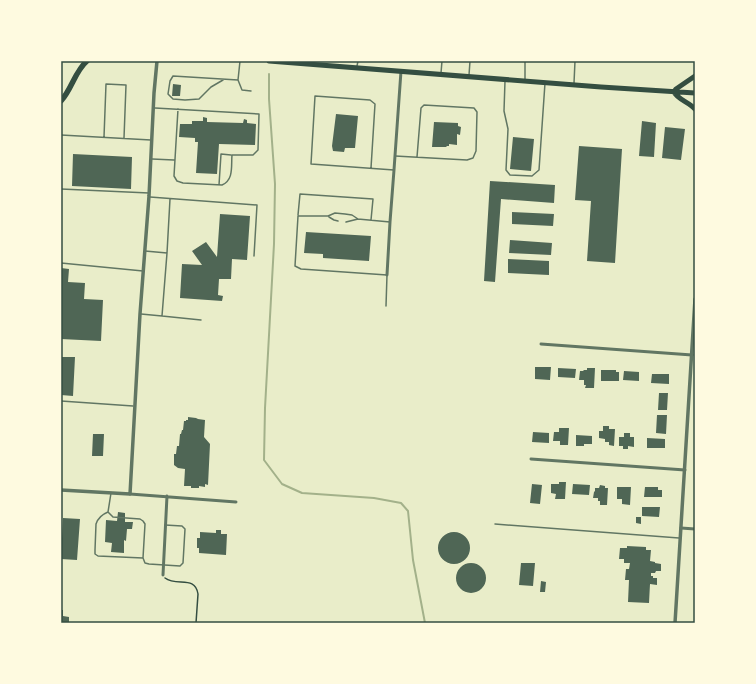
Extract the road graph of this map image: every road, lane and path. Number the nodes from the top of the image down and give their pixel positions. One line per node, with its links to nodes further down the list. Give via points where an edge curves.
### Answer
1 (87, 61): 25 (highway, via 80,68)
2 (157, 61): 26 (street)
3 (240, 61): 17 (lane)
4 (269, 61): 10 (highway)
5 (358, 61): 11 (lane)
6 (442, 61): 13 (lane)
7 (470, 61): 15 (lane)
8 (525, 61): 19 (lane)
9 (575, 61): 21 (lane)
10 (321, 63): 11 (highway)
11 (357, 68): 12 (highway)
12 (400, 71): 13 (highway); 34 (street)
13 (441, 74): 15 (highway)
14 (695, 76): 23 (highway)
15 (469, 77): 18 (highway)
16 (223, 80): 16 (lane, via 172,76 168,94 173,99 199,99); 17 (lane)
17 (238, 80): 22 (lane, via 242,90)
18 (505, 80): 19 (highway); 20 (lane, via 504,111 508,129 506,170 510,175 532,176 539,170)
19 (525, 81): 20 (highway)
20 (545, 83): 21 (highway)
21 (574, 85): 23 (highway)
22 (251, 90)
23 (674, 92): 24 (highway); 28 (highway)
24 (695, 93)
25 (61, 101)
26 (153, 108): 27 (lane); 32 (street)
27 (178, 109): 33 (lane, via 259,114 258,150 253,155); 37 (lane)
28 (695, 109)
29 (61, 135): 30 (lane)
30 (104, 137): 31 (lane); 31 (lane, via 106,84 126,85)
31 (124, 138): 32 (lane)
32 (151, 140): 36 (street)
33 (232, 155): 40 (lane, via 231,178 226,184); 40 (lane, via 220,154)
34 (395, 156): 35 (lane); 39 (street)
35 (417, 157): 35 (lane, via 467,160 473,158 476,151 477,112 474,108 424,105 421,108)
36 (150, 159): 37 (lane); 42 (street)
37 (175, 160): 40 (lane, via 174,176 177,181)
38 (371, 168): 38 (lane, via 310,164 315,96 370,100 375,104); 39 (lane)
39 (394, 170): 50 (street)
40 (219, 185)
41 (61, 189): 42 (lane)
42 (149, 195): 43 (lane); 51 (street)
43 (170, 198): 52 (lane); 53 (lane, via 257,205)
44 (298, 216): 45 (lane); 47 (lane, via 300,194 373,199); 56 (lane, via 295,266 301,269)
45 (328, 216): 46 (lane, via 345,214); 48 (lane)
46 (358, 219): 47 (lane); 49 (lane)
47 (371, 220): 50 (lane)
48 (338, 221)
49 (346, 222)
50 (390, 222): 56 (street)
51 (145, 251): 52 (lane); 55 (street)
52 (167, 253): 60 (lane)
53 (254, 256)
54 (61, 263): 55 (lane)
55 (143, 271): 59 (street)
56 (387, 274): 58 (lane)
57 (695, 299): 63 (street)
58 (386, 306)
59 (140, 314): 60 (lane); 65 (street)
60 (162, 316): 61 (lane)
61 (201, 320)
62 (541, 344): 63 (street)
63 (692, 355): 67 (street)
64 (61, 401): 65 (lane)
65 (135, 406): 70 (street)
66 (531, 459): 67 (street)
67 (685, 470): 76 (street)
68 (61, 490): 69 (street)
69 (111, 493): 70 (street); 73 (lane)
70 (130, 494): 71 (street)
71 (167, 496): 72 (street); 75 (street)
72 (236, 502)
73 (108, 512): 79 (lane, via 113,518 143,521); 79 (lane, via 96,524 95,554)
74 (495, 524): 78 (lane)
75 (165, 525): 80 (street); 80 (lane, via 182,526 185,529 183,563 180,566)
76 (681, 528): 77 (street); 78 (street)
77 (695, 529)
78 (680, 538): 83 (street)
79 (143, 558): 80 (lane, via 145,563)
80 (163, 565): 81 (street)
81 (163, 575): 82 (path, via 172,582 195,585 198,594)
82 (196, 623)
83 (675, 623)

